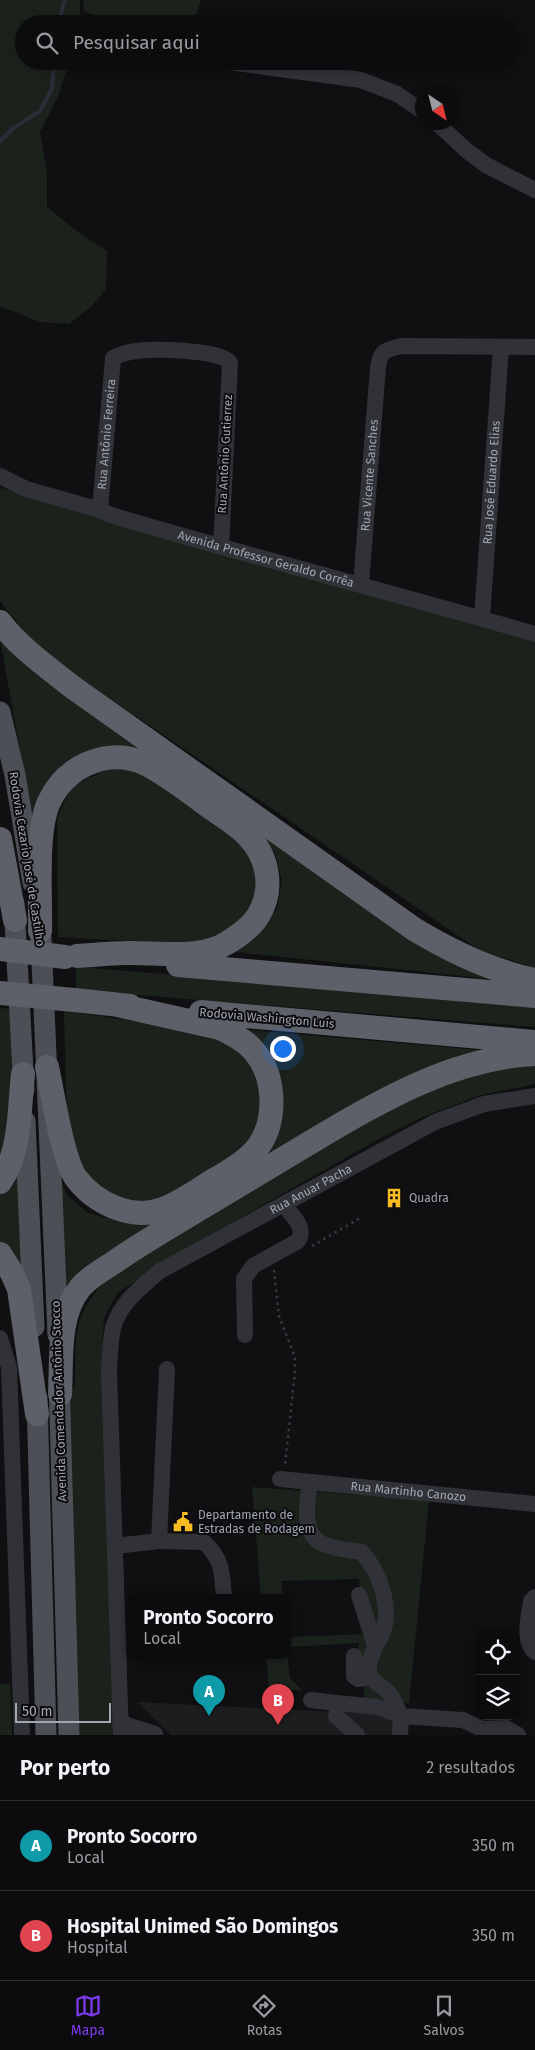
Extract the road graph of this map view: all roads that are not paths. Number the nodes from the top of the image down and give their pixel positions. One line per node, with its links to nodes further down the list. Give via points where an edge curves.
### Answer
1 (288, 70): 2 (street, via 361,80 397,94)
2 (415, 106)
3 (445, 130): 4 (street, via 486,165)
4 (535, 190)
5 (501, 347): 6 (street); 11 (street, Rua Vicente Sanches, via 401,346 386,349 380,355); 12 (street, Rua José Eduardo Elias)
6 (535, 348)
7 (114, 358): 9 (street, Rua Antônio Ferreira); 10 (street, Rua Antônio Gutierrez, via 136,350 164,350 210,353 229,361)
8 (0, 476): 9 (street, Avenida Professor Geraldo Corrêa, via 26,489)
9 (100, 510): 10 (street, Avenida Professor Geraldo Corrêa)
10 (221, 547): 11 (street, Avenida Professor Geraldo Corrêa)
11 (361, 584): 12 (street, Avenida Professor Geraldo Corrêa)
12 (482, 618): 14 (street, Avenida Professor Geraldo Corrêa)
13 (0, 622): 22 (highway, via 29,653 71,686 414,929 477,963)
14 (535, 634)
15 (0, 712): 19 (main road, Rodovia Cezario José de Castilho, via 15,775)
16 (0, 772): 18 (main road, Rodovia Cezario José de Castilho, via 10,834)
17 (0, 838): 18 (highway)
18 (15, 920): 29 (main road, Rodovia Cezario José de Castilho)
19 (40, 931): 21 (highway, via 42,821 49,801 68,774 88,762 117,758 145,764 247,835 262,855 268,883 266,900 258,917 226,944 205,952); 28 (main road, Rodovia Cezario José de Castilho)
20 (0, 949): 21 (highway, bridge)
21 (71, 957): 24 (highway)
22 (535, 980)
23 (0, 993): 25 (highway, Rodovia Washington Luís, bridge)
24 (535, 996)
25 (114, 1004): 26 (highway, Rodovia Washington Luís); 28 (highway, via 220,1028 256,1052 272,1101 265,1134 244,1161 180,1202 160,1210 141,1213 119,1210 101,1202 74,1176)
26 (535, 1042)
27 (535, 1054): 37 (highway, via 514,1055 470,1065 398,1093 104,1268 80,1287 68,1306 63,1328)
28 (47, 1068): 37 (main road, Avenida Comendador Antônio Stocco)
29 (23, 1074): 31 (highway, via 14,1152); 38 (main road, Avenida Comendador Antônio Stocco)
30 (535, 1096): 32 (street, Rua Anuar Pacha, via 484,1104 435,1122)
31 (0, 1182)
32 (283, 1204): 34 (street, via 302,1229 302,1234 298,1241 253,1266 244,1279); 43 (street, Rua Anuar Pacha, via 160,1272 136,1291 122,1309 114,1328 109,1371)
33 (0, 1254): 38 (highway, via 19,1289)
34 (245, 1335)
35 (2, 1348): 57 (street, via 9,1367)
36 (167, 1369): 42 (street)
37 (60, 1394): 59 (main road, Avenida Comendador Antônio Stocco)
38 (37, 1414): 58 (main road, Avenida Comendador Antônio Stocco)
39 (283, 1472): 40 (street, Rua Martinho Canozo)
40 (310, 1482): 41 (street, Rua Martinho Canozo); 47 (street, via 307,1508 315,1538 331,1547 362,1552 377,1573 384,1600 385,1625)
41 (535, 1504)
42 (159, 1540): 43 (street); 44 (street, via 204,1542 222,1567)
43 (114, 1546): 55 (street, Rua Anuar Pacha)
44 (224, 1594)
45 (359, 1594): 47 (street)
46 (535, 1596): 48 (street, via 531,1601 527,1638)
47 (374, 1646): 50 (street, via 369,1668)
48 (535, 1652)
49 (354, 1656): 50 (street, via 354,1676 358,1679)
50 (371, 1677): 53 (street, via 387,1690)
51 (311, 1700): 52 (street)
52 (336, 1709): 53 (street, via 378,1707); 60 (street)
53 (401, 1716): 54 (street); 61 (street)
54 (463, 1720): 62 (street); 63 (street, via 482,1729 506,1728)
55 (120, 1729): 56 (street)
56 (154, 1734)
57 (22, 1735)
58 (46, 1735)
59 (69, 1735)
60 (357, 1735)
61 (400, 1735)
62 (471, 1735)
63 (518, 1735)

